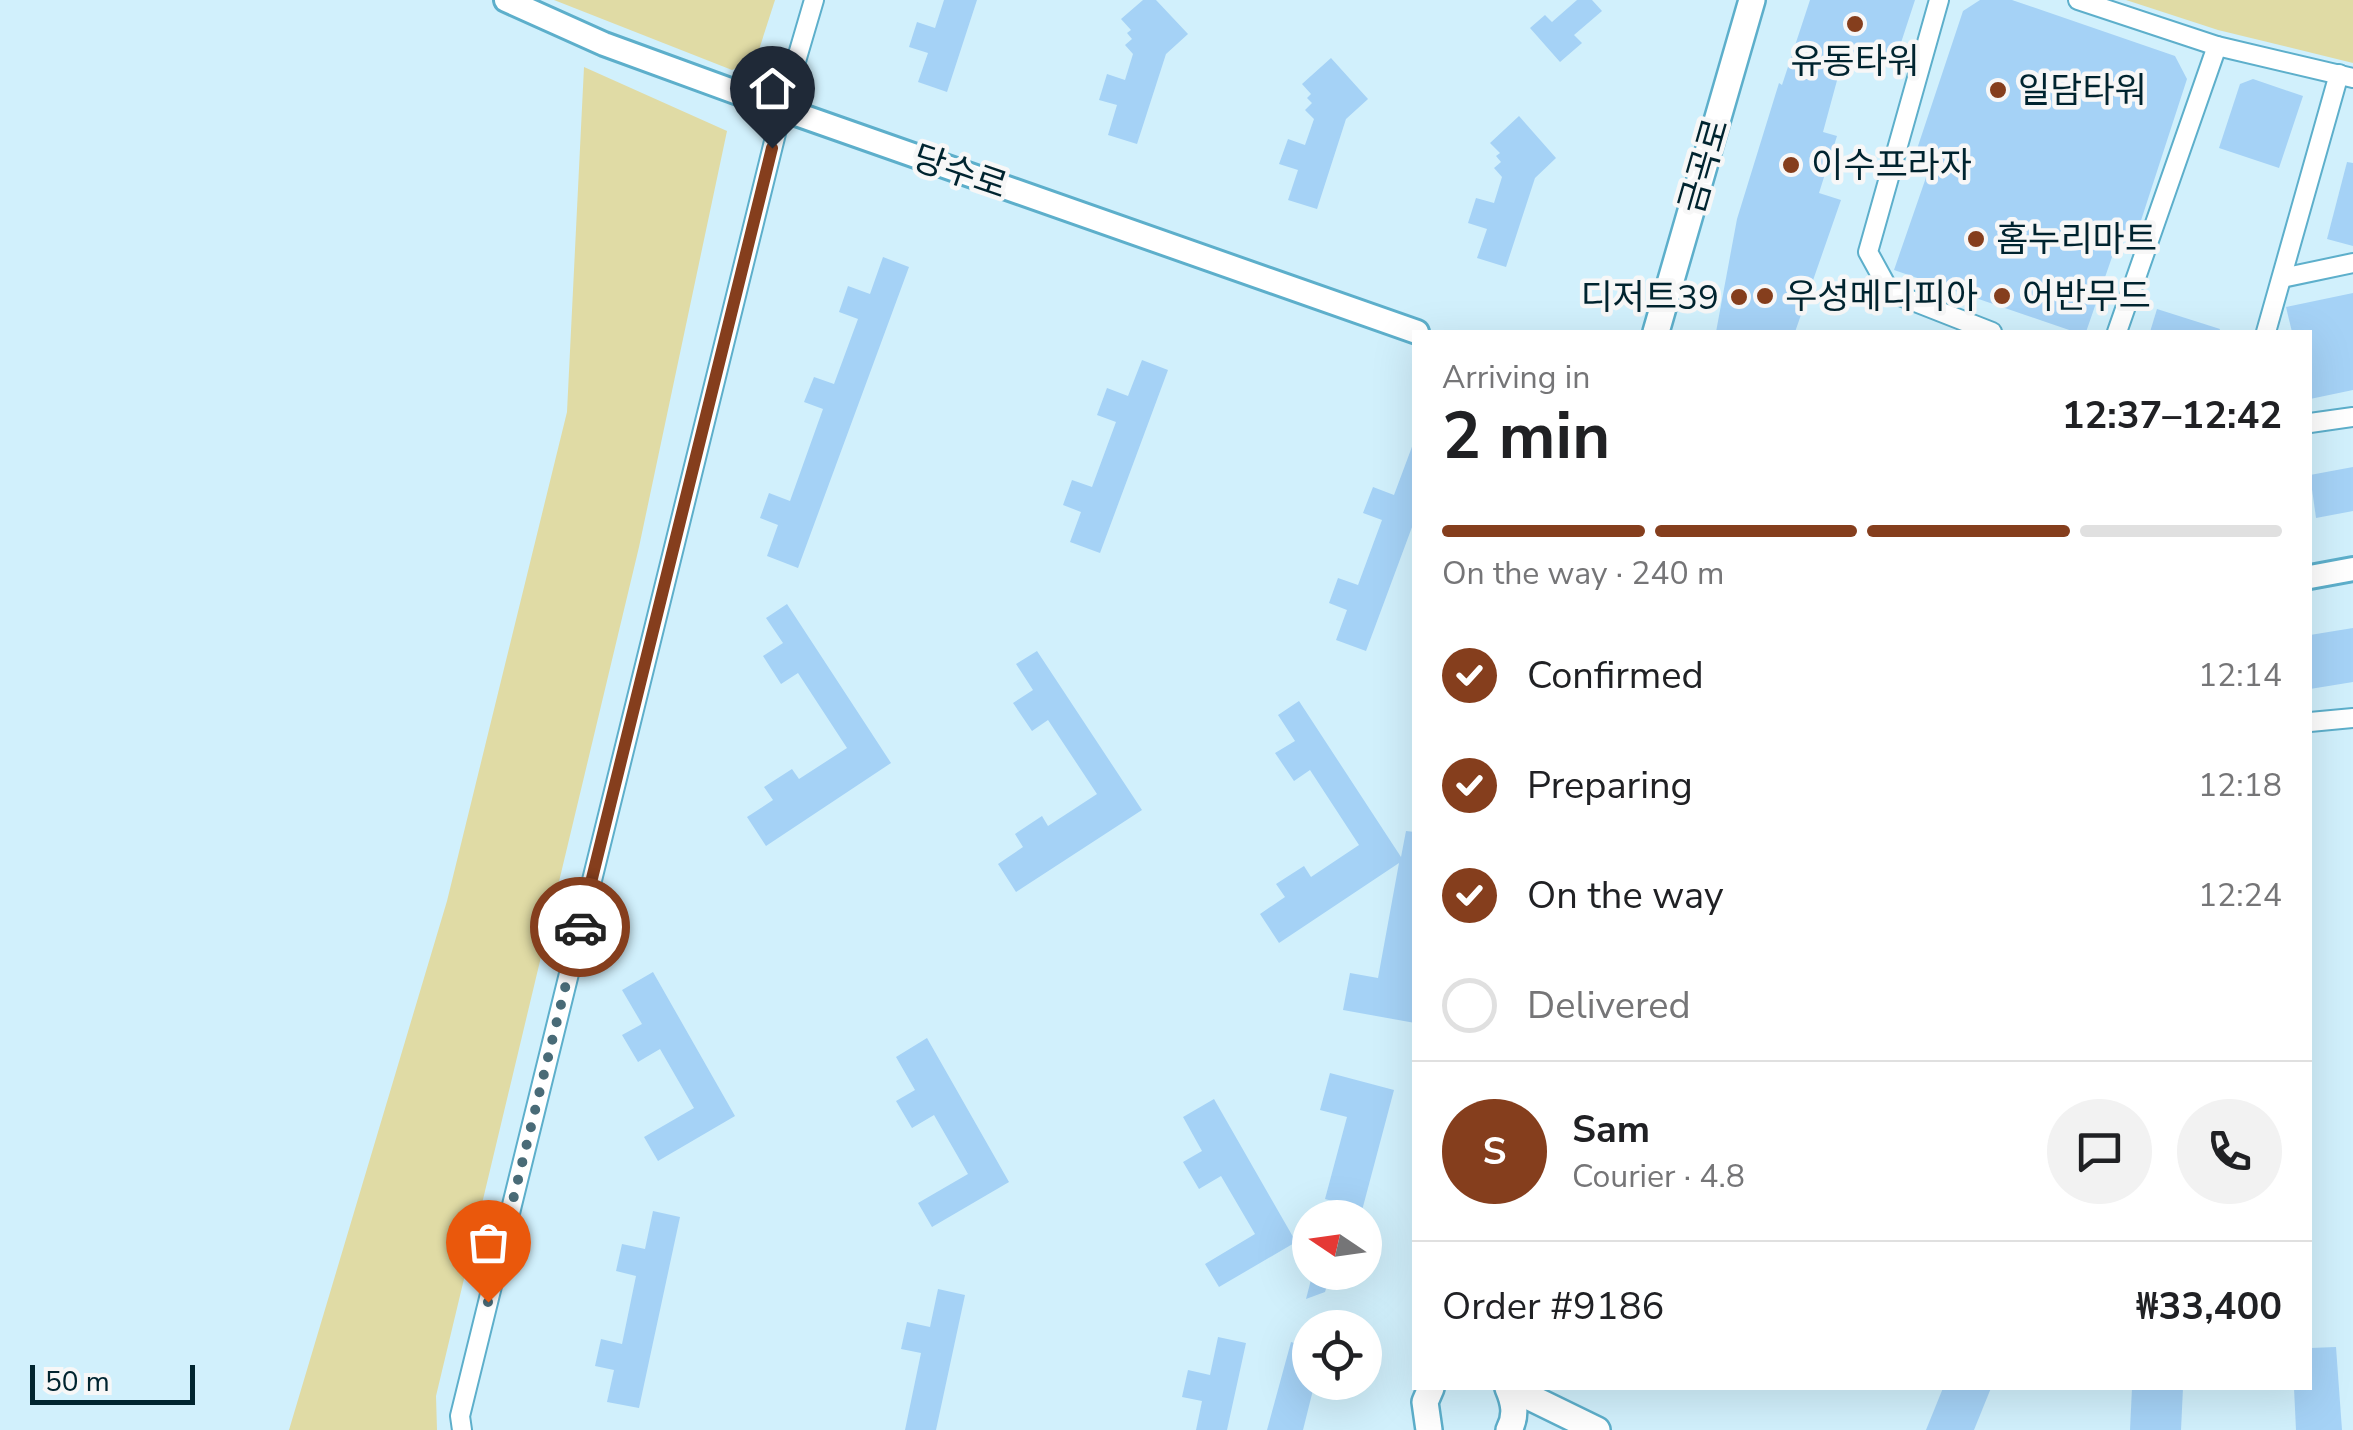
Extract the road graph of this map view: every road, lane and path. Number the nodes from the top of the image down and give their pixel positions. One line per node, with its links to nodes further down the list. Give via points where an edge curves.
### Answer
1 (506, 0): 8 (street, 당수로)
2 (814, 0): 8 (street)
3 (1752, 0): 12 (main road, 금곡로)
4 (1939, 0): 13 (street, via 1868,252 1890,292)
5 (2078, 0): 6 (street)
6 (2217, 46): 7 (street); 14 (street)
7 (2346, 76): 10 (street)
8 (782, 109): 11 (street, 당수로); 26 (street, via 464,1397)
9 (2353, 263): 10 (street)
10 (2282, 278): 15 (street)
11 (1412, 330)
12 (1657, 330)
13 (1987, 330)
14 (2118, 330)
15 (2267, 330)
16 (2353, 416): 17 (street)
17 (2312, 423)
18 (2353, 569): 19 (street)
19 (2312, 577)
20 (2353, 718): 21 (street)
21 (2312, 722)
22 (1430, 1390): 25 (main road)
23 (1510, 1390): 27 (main road)
24 (1513, 1390): 28 (main road)
25 (1424, 1426)
26 (462, 1430)
27 (1510, 1430)
28 (1597, 1430)

